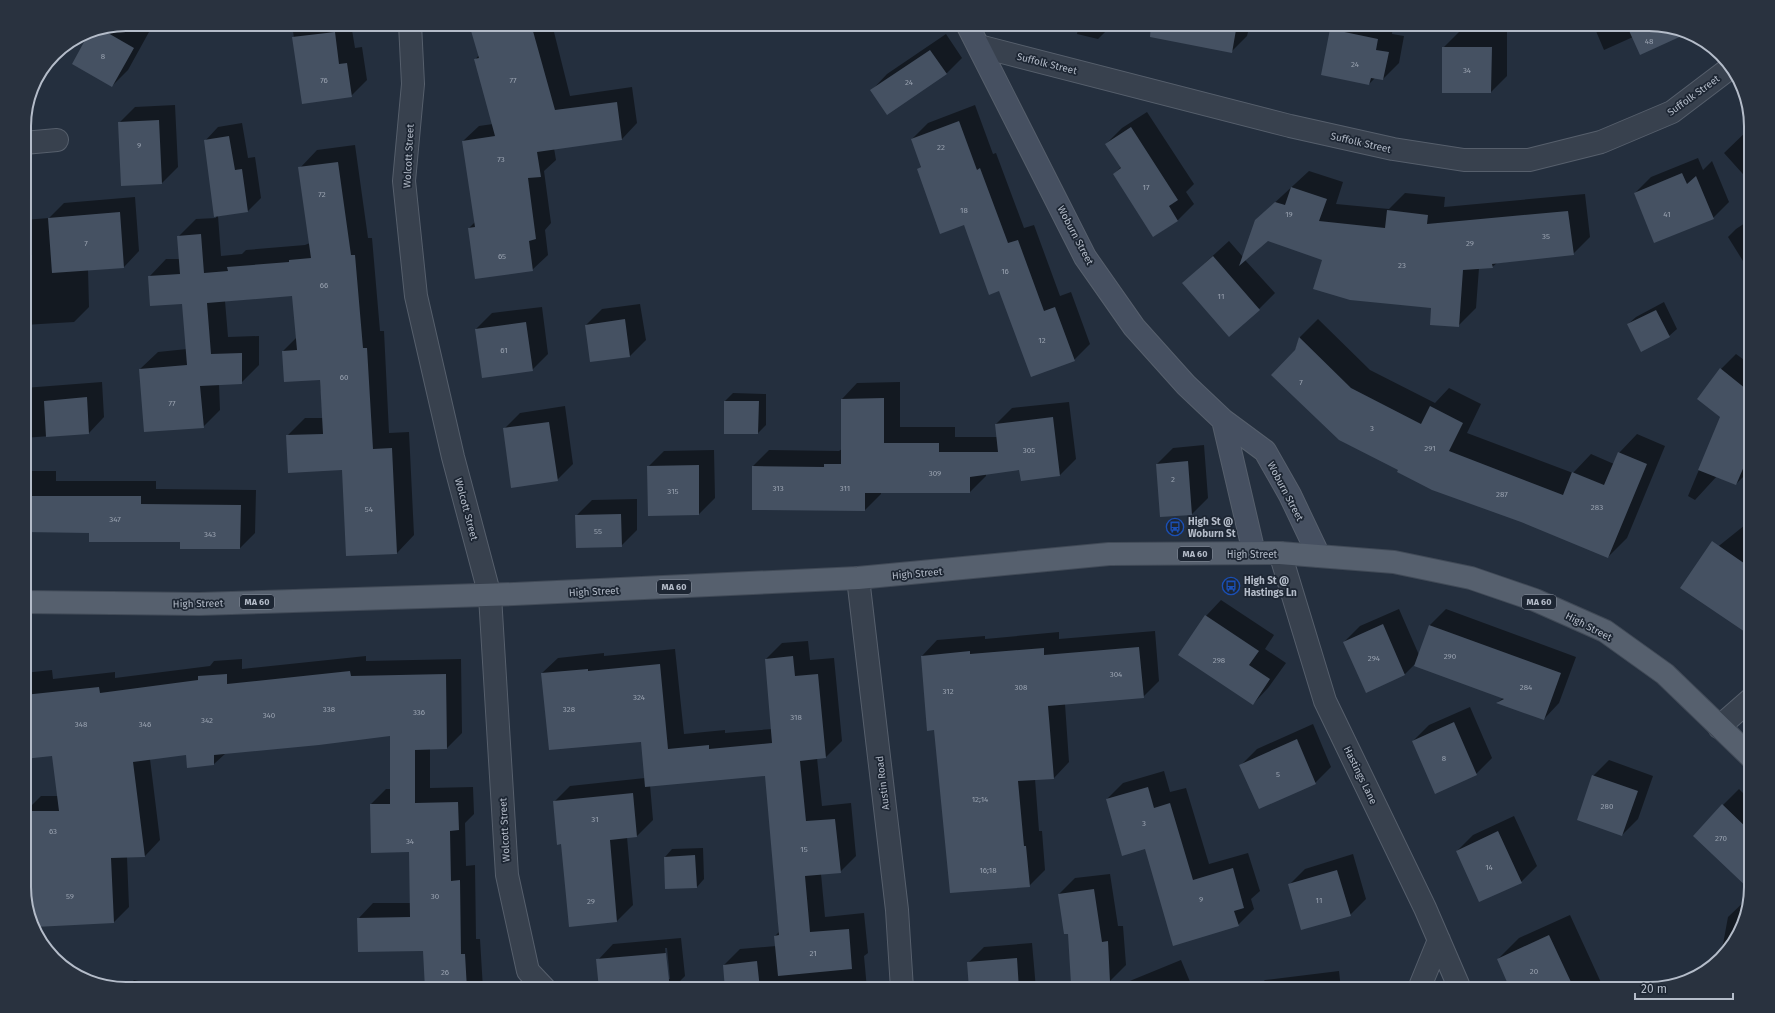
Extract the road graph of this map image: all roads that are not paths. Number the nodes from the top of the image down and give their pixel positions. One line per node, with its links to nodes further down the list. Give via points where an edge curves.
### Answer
1 (410, 31): 12 (street, Wolcott Street, via 413,84 404,181 416,296 453,457)
2 (971, 31): 3 (street, Woburn Street)
3 (979, 46): 4 (street, Suffolk Street, via 1290,126 1393,149 1464,160 1529,160 1601,142 1672,112); 7 (street, Woburn Street, via 1085,257 1134,327 1186,385)
4 (1726, 71)
5 (57, 140): 6 (street)
6 (31, 142)
7 (1223, 420): 8 (street); 10 (street, Woburn Street, via 1265,451 1290,495)
8 (1254, 553): 9 (main road, High Street / MA 60); 11 (main road, High Street / MA 60, via 1109,554)
9 (1280, 553): 10 (main road, High Street / MA 60); 17 (street, Hastings Lane, via 1326,701)
10 (1319, 556): 15 (main road, High Street / MA 60, via 1394,562 1471,578 1535,600 1604,631 1665,674)
11 (858, 578): 12 (main road, High Street / MA 60); 19 (street, Austin Road, via 897,910)
12 (490, 596): 13 (main road, High Street / MA 60, via 199,604); 18 (street, Wolcott Street, via 507,875 528,970)
13 (31, 602)
14 (1744, 705): 15 (street)
15 (1719, 727): 16 (main road, High Street / MA 60)
16 (1744, 750)
17 (1439, 940): 20 (street); 21 (street, Hastings Lane)
18 (539, 982)
19 (902, 982)
20 (1422, 982)
21 (1457, 982)

